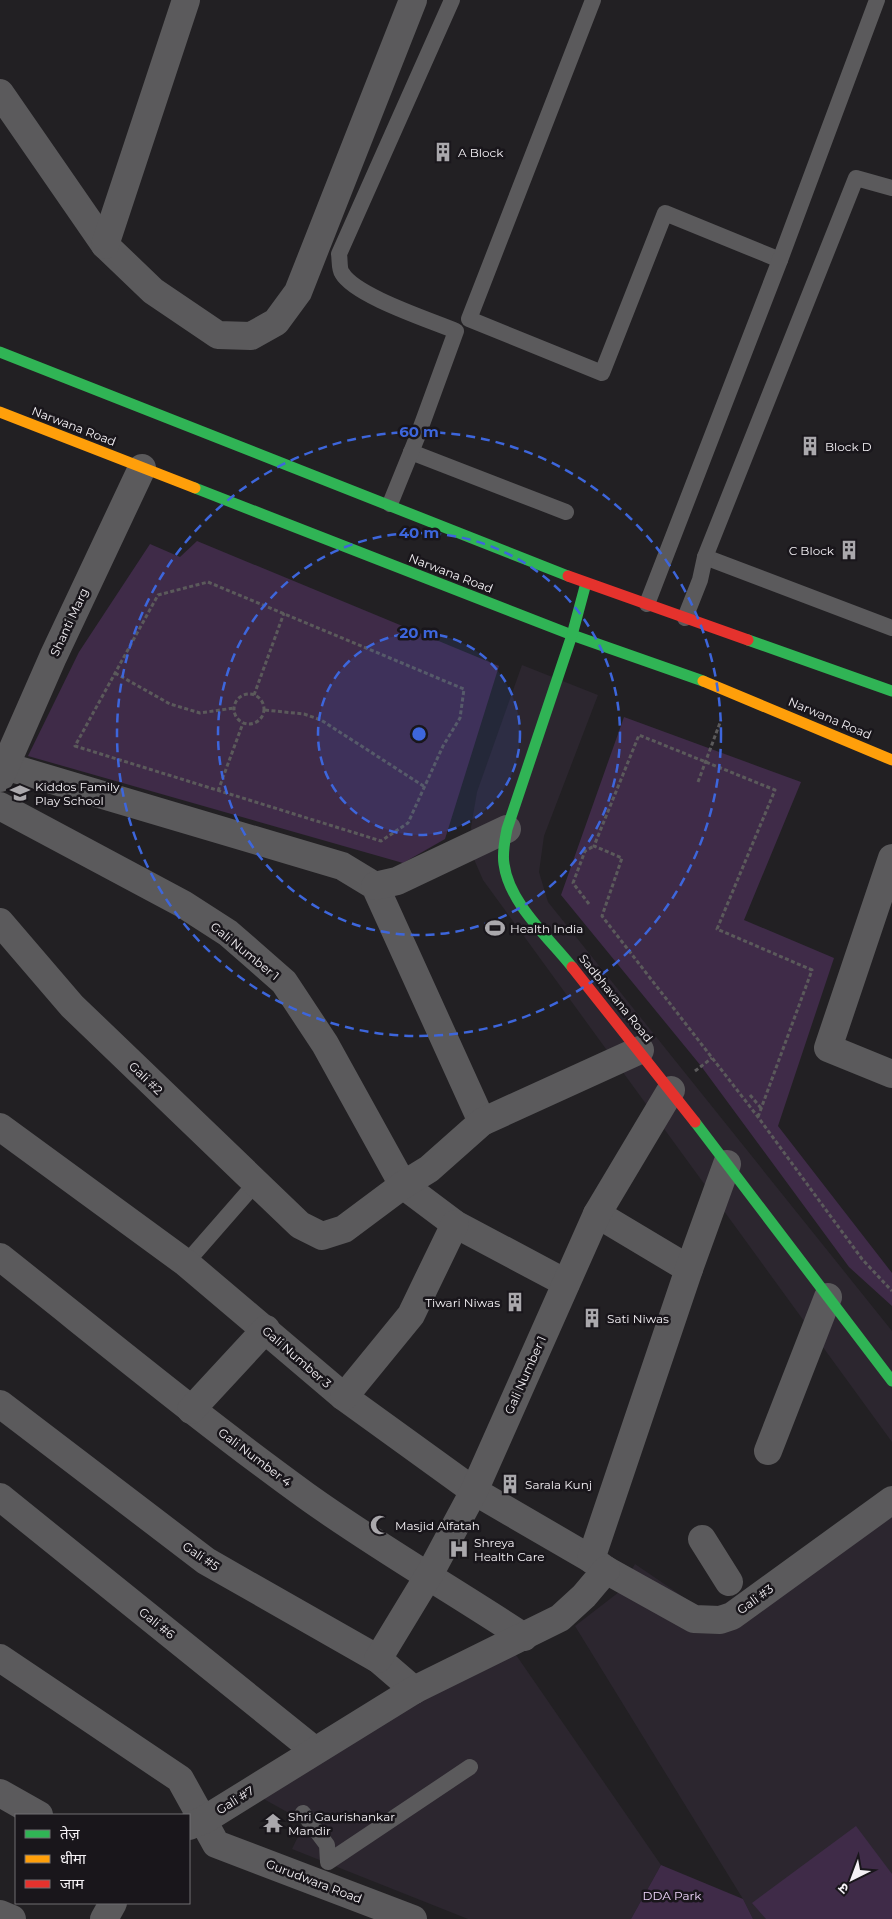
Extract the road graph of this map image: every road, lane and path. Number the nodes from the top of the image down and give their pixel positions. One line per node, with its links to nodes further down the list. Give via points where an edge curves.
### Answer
1 (186, 0): 8 (street)
2 (413, 0): 8 (street, via 298,292 276,322 251,336 218,335 153,291)
3 (452, 0): 12 (lane, via 339,254 341,273 356,288 456,331)
4 (593, 0): 9 (lane, via 469,319 602,374 665,213)
5 (877, 0): 9 (lane)
6 (0, 93): 8 (street)
7 (892, 188): 16 (lane, via 856,178)
8 (105, 246)
9 (780, 260): 18 (lane)
10 (0, 352): 14 (main road)
11 (0, 412): 13 (main road, Narwana Road)
12 (412, 452): 14 (lane); 15 (lane)
13 (142, 468): 22 (main road, Narwana Road); 32 (street, Shanti Marg)
14 (390, 504): 17 (main road)
15 (566, 512)
16 (706, 557): 20 (lane); 21 (lane)
17 (586, 583): 18 (main road); 22 (main road, Sadbhavana Road)
18 (647, 604): 20 (main road)
19 (284, 612): 23 (path, via 208,582 158,596); 25 (path); 34 (path, via 464,689 460,718)
20 (685, 618): 24 (main road)
21 (892, 628)
22 (572, 635): 30 (main road, Narwana Road, via 732,692); 37 (main road, Sadbhavana Road)
23 (114, 672): 26 (path, via 170,704 200,713); 35 (path, via 75,746)
24 (892, 691)
25 (254, 695): 26 (path, via 242,696 236,700); 27 (path, via 262,701)
26 (234, 708): 28 (path, via 236,716)
27 (265, 710): 28 (path, via 257,723); 34 (path, via 304,714 321,720)
28 (244, 723): 35 (path)
29 (710, 749): 31 (path)
30 (892, 760)
31 (705, 762): 33 (path); 38 (path, via 639,735); 47 (path, via 775,790 717,929 812,970)
32 (3, 772): 40 (street, via 342,866)
33 (698, 782)
34 (425, 787): 35 (path, via 408,822 381,841)
35 (218, 790)
36 (0, 806): 53 (street, Gali Number 1, via 183,904 228,934 284,982 325,1044)
37 (506, 829): 40 (street, via 397,881); 43 (main road, Sadbhavana Road, via 501,859 513,892)
38 (594, 846): 41 (path, via 585,852 573,883); 48 (path, via 622,858 602,916)
39 (892, 858): 44 (street, via 828,1048)
40 (375, 886): 49 (street)
41 (590, 904)
42 (0, 922): 52 (street, Gali #2, via 72,1006)
43 (640, 1050): 45 (main road, Sadbhavana Road); 49 (street, Gali #2)
44 (892, 1074)
45 (671, 1090): 51 (main road, Sadbhavana Road); 54 (street, Gali Number 1)
46 (750, 1095): 47 (path)
47 (761, 1108): 48 (path)
48 (758, 1118): 60 (path, via 862,1260)
49 (482, 1122): 53 (street, Gali #2, via 429,1169)
50 (0, 1127): 57 (street, Gali Number 3)
51 (727, 1164): 58 (street); 61 (main road, Sadbhavana Road)
52 (255, 1184): 53 (street, Gali #2, via 300,1225 322,1236 344,1229); 57 (lane)
53 (403, 1186): 55 (street)
54 (597, 1214): 58 (street); 59 (street, Gali Number 1)
55 (455, 1224): 59 (street); 64 (street, via 411,1315)
56 (0, 1257): 65 (street, Gali Number 4)
57 (186, 1263): 62 (street, Gali Number 3)
58 (689, 1269): 72 (street)
59 (566, 1283): 68 (street, Gali Number 1)
60 (892, 1291)
61 (828, 1297): 63 (main road, Sadbhavana Road); 67 (street)
62 (266, 1329): 64 (street, Gali Number 3); 65 (street)
63 (892, 1381)
64 (344, 1397): 68 (street, Gali Number 3)
65 (191, 1410): 73 (street, Gali Number 4, via 306,1495 397,1558)
66 (2, 1412): 77 (street, Gali #5, via 206,1561)
67 (768, 1451)
68 (474, 1491): 72 (street, Gali Number 3); 73 (street, Gali Number 1)
69 (0, 1496): 79 (street, Gali #6)
70 (892, 1500): 72 (street, Gali #3, via 732,1616 720,1620 694,1619)
71 (702, 1539): 74 (street)
72 (598, 1564): 75 (street, Gali #7, via 584,1596 560,1618)
73 (429, 1575): 75 (street, Gali Number 4); 77 (street, Gali Number 1)
74 (729, 1582)
75 (524, 1637): 78 (street, Gali #7)
76 (0, 1658): 84 (street, Gali #7, via 180,1778)
77 (378, 1660): 78 (street, Gali #5)
78 (414, 1690): 79 (street, Gali #7)
79 (314, 1750): 84 (street, Gali #7)
80 (470, 1767): 85 (lane)
81 (0, 1793): 83 (street)
82 (303, 1812): 85 (lane, via 327,1845)
83 (37, 1814)
84 (196, 1823): 85 (street, Gurudwara Road, via 216,1844)
85 (324, 1872): 88 (street, Gurudwara Road)
86 (112, 1904): 90 (street)
87 (0, 1914): 89 (street)
88 (409, 1918)
89 (12, 1919)
90 (104, 1919)

